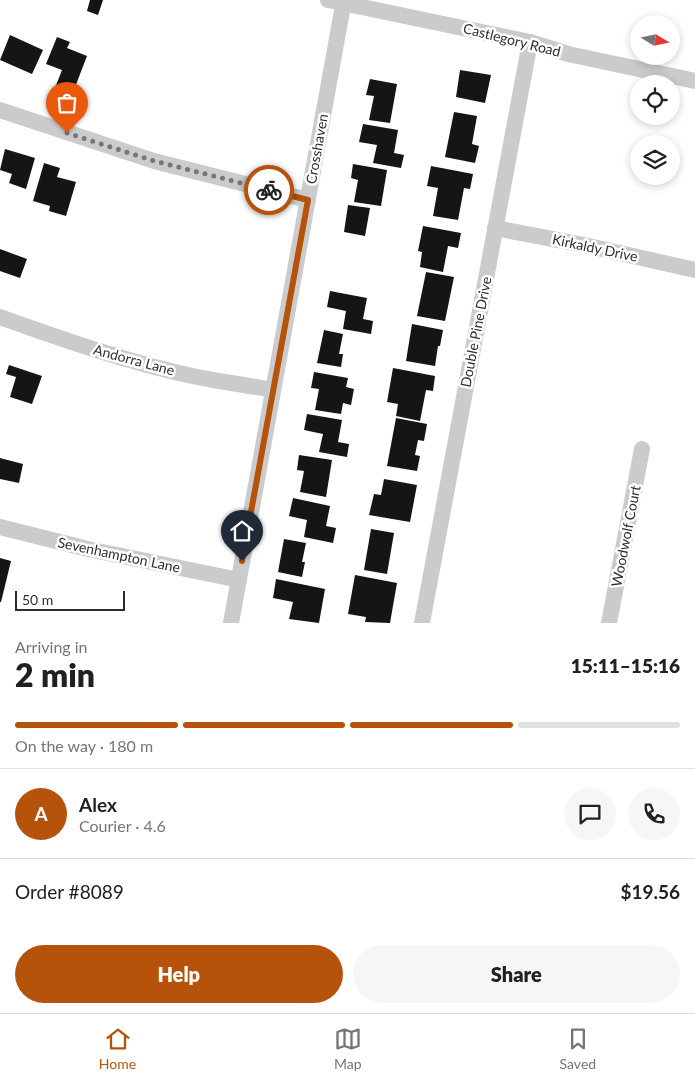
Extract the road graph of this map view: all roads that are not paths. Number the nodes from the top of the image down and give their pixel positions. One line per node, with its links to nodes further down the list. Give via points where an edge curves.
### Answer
1 (339, 1): 2 (street, Castlegory Road); 5 (street, Crosshaven)
2 (530, 42): 3 (street, Castlegory Road, via 568,54); 6 (street, Double Pine Drive)
3 (695, 81)
4 (0, 110): 5 (street, via 154,161)
5 (308, 200): 9 (street, Crosshaven)
6 (496, 228): 7 (street, Kirkaldy Drive); 14 (street, Double Pine Drive)
7 (695, 270)
8 (0, 317): 9 (street, Andorra Lane, via 66,341 197,377)
9 (272, 390): 12 (street, Crosshaven)
10 (642, 449): 15 (street, Woodwolf Court)
11 (0, 527): 12 (street, Sevenhampton Lane)
12 (239, 580): 13 (street, Crosshaven)
13 (231, 623)
14 (422, 623)
15 (609, 623)

